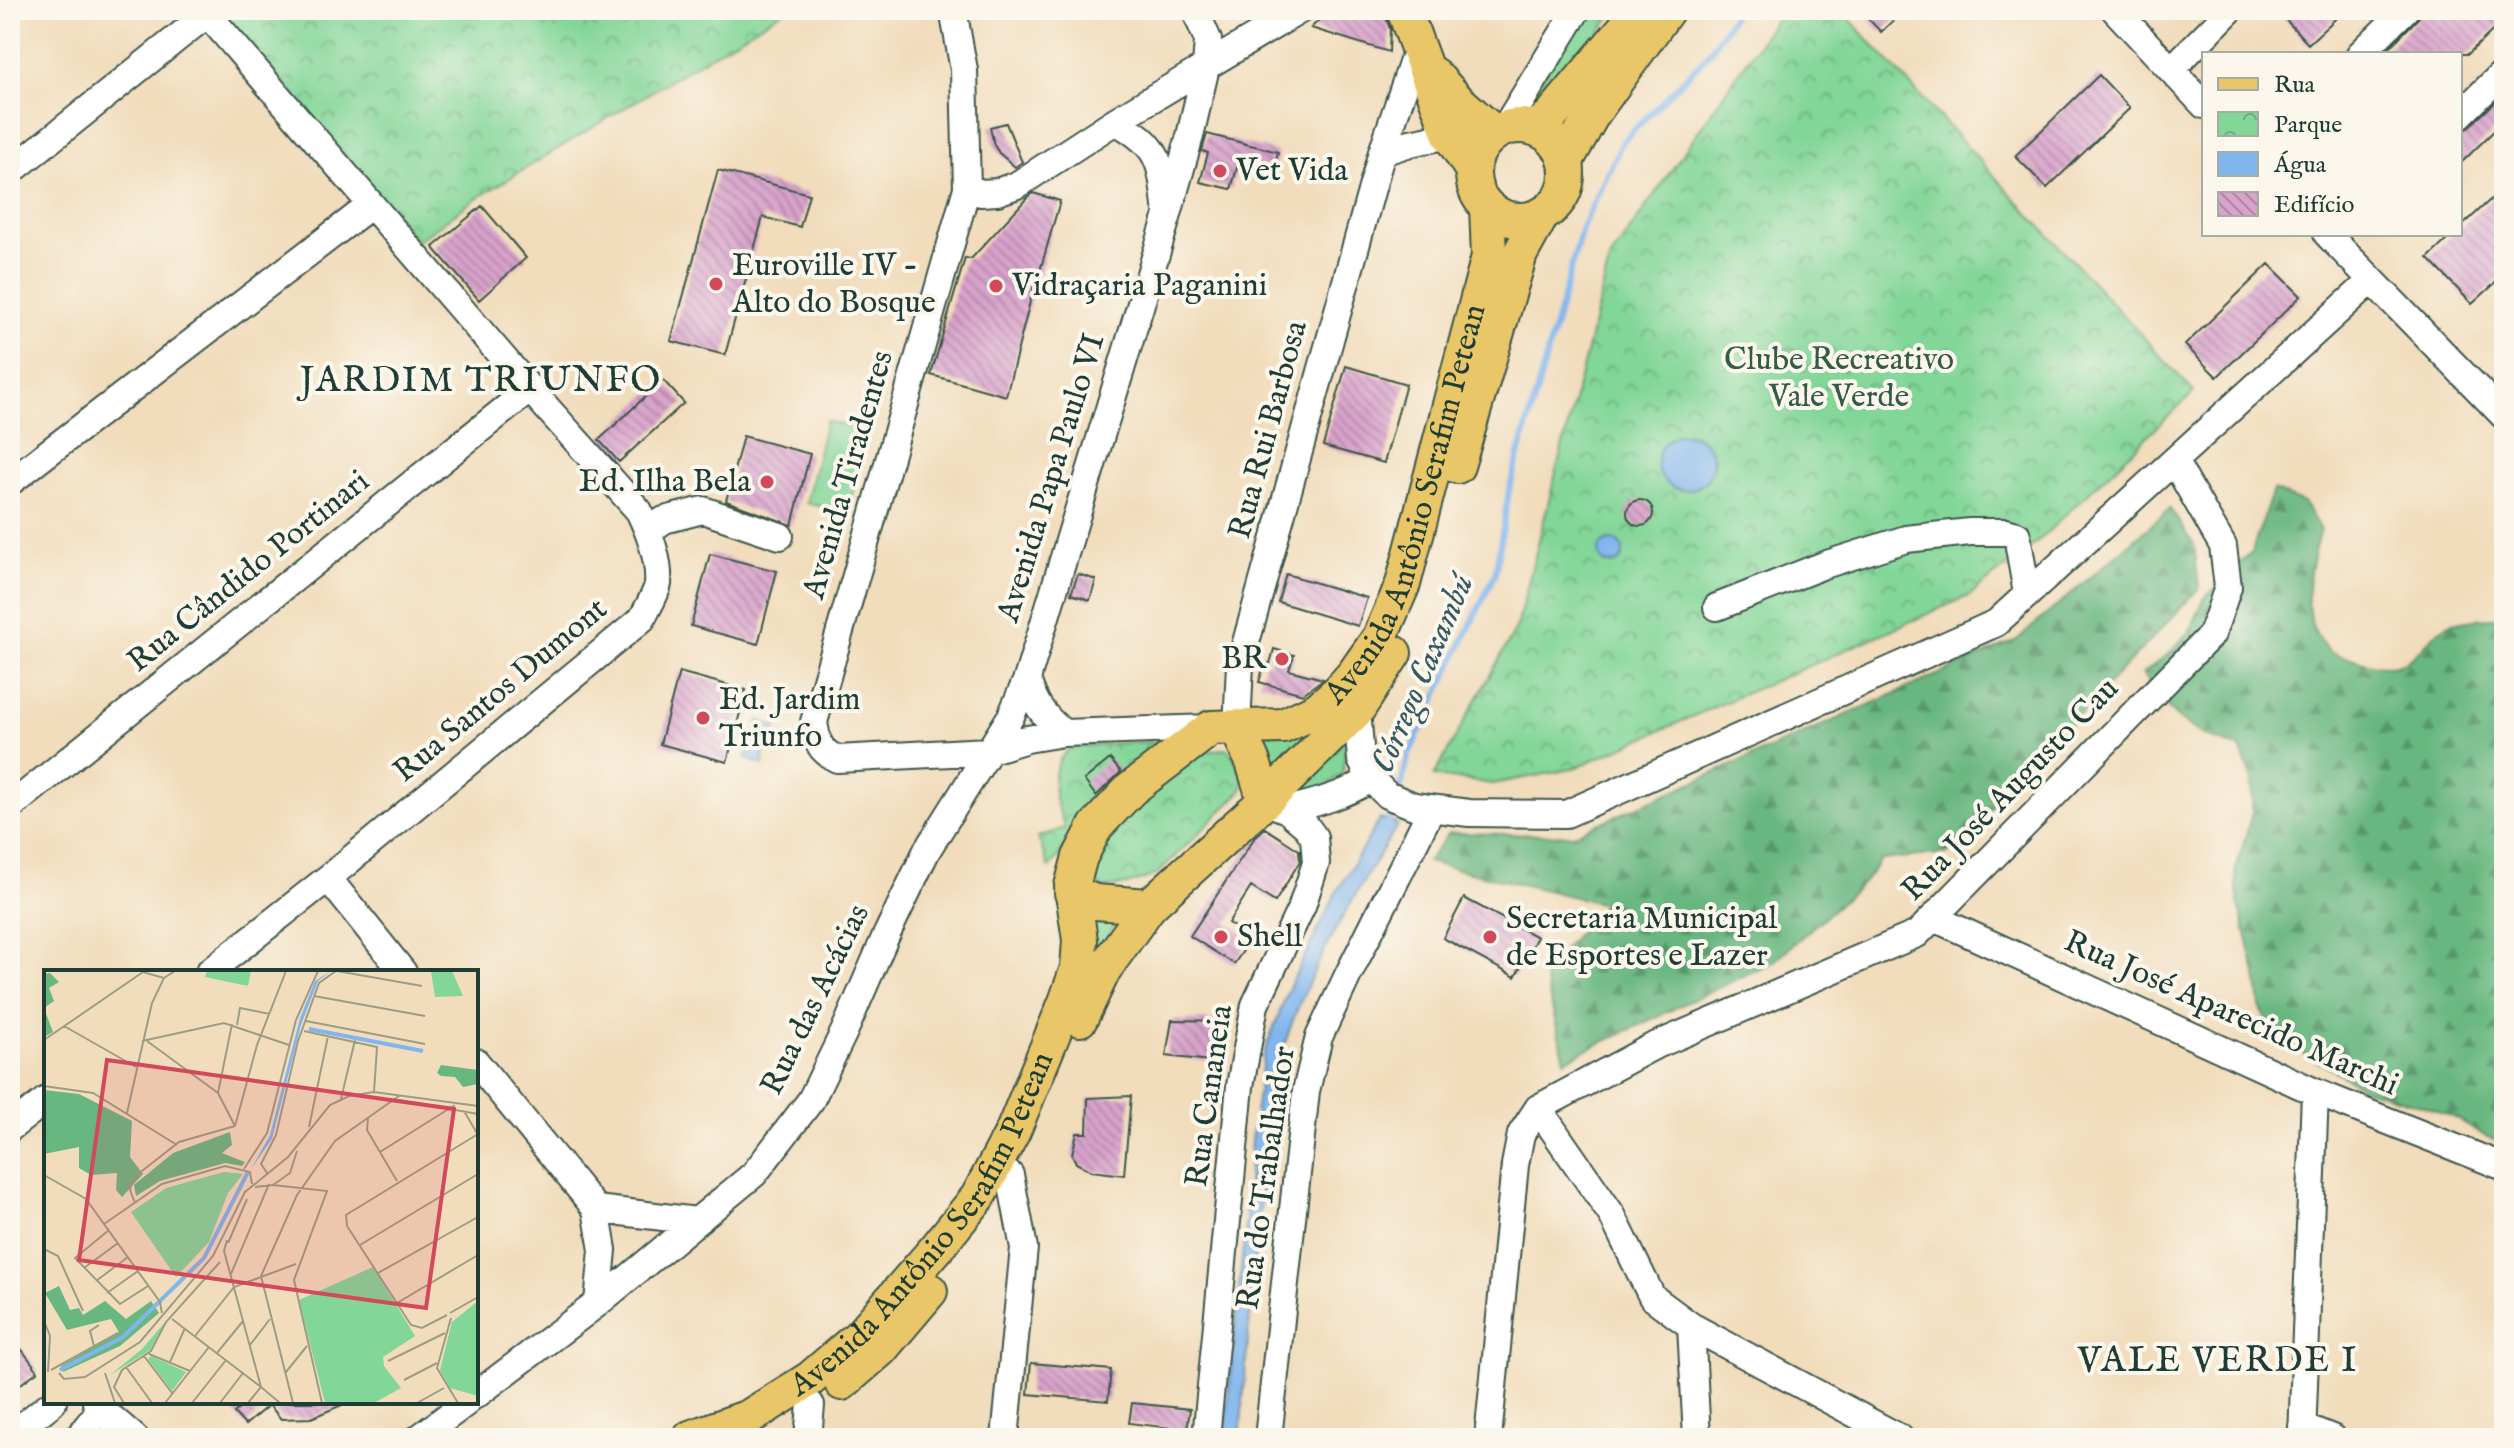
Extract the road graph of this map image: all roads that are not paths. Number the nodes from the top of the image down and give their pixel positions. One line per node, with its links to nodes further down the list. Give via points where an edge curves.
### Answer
1 (953, 10): 25 (street, Avenida Tiradentes, via 964,70)
2 (1195, 10): 14 (street, Avenida Papa Paulo VI, via 1208,40)
3 (1300, 10): 14 (street)
4 (1404, 10): 13 (main road)
5 (1577, 10): 20 (street)
6 (1640, 10): 20 (main road, via 1551,116)
7 (1667, 10): 23 (main road, via 1593,113)
8 (2115, 10): 15 (street)
9 (2230, 10): 15 (street)
10 (2405, 10): 12 (street)
11 (206, 12): 24 (street); 27 (street, Rua Santos Dumont)
12 (2362, 52)
13 (1422, 56): 20 (main road, via 1458,101); 21 (main road); 22 (street, Rua Rui Barbosa)
14 (1206, 67): 19 (street); 29 (street, Avenida Papa Paulo VI)
15 (2171, 70): 17 (street)
16 (2504, 72): 18 (street)
17 (2202, 103)
18 (2462, 113)
19 (1115, 121): 25 (street, via 1017,185 981,193); 29 (street, Avenida Papa Paulo VI, via 1140,135 1156,155)
20 (1511, 130): 23 (main road, via 1548,134); 26 (main road, via 1483,143 1475,156)
21 (1450, 135): 22 (street); 26 (main road)
22 (1382, 152): 42 (street, Rua Rui Barbosa)
23 (1567, 159): 28 (main road, via 1562,196)
24 (10, 172)
25 (967, 188): 44 (street, Avenida Tiradentes, via 814,722 824,753 837,759)
26 (1479, 191): 28 (main road, via 1499,216); 42 (main road, Avenida Antônio Serafim Petean, via 1472,258 1388,577 1354,674 1317,710 1283,726)
27 (371, 205): 32 (street, Rua Santos Dumont); 35 (street)
28 (1541, 216): 41 (main road, Avenida Antônio Serafim Petean, via 1520,254 1421,587 1399,645)
29 (1167, 218): 40 (street, Avenida Papa Paulo VI)
30 (2332, 236): 31 (street)
31 (2371, 281): 33 (street); 34 (street)
32 (530, 389): 36 (street, Rua Santos Dumont, via 639,511); 47 (street, Rua Cândido Portinari)
33 (2504, 416)
34 (2174, 461): 38 (street); 52 (street, Rua José Augusto Cau, via 2223,546 2228,587 2212,634)
35 (10, 482)
36 (649, 531): 37 (street, via 664,520 703,510); 49 (street, Rua Santos Dumont, via 658,586 642,619)
37 (780, 536)
38 (2027, 594): 39 (street, via 2017,535 1970,532 1906,539); 48 (street, via 1996,623 1566,814)
39 (1717, 607)
40 (1027, 679): 43 (street, via 1034,702); 44 (street, Avenida Papa Paulo VI)
41 (1357, 710): 45 (street, via 1361,760); 46 (main road, Avenida Antônio Serafim Petean)
42 (1224, 728): 43 (street); 46 (main road, via 1253,762); 50 (main road, via 1131,789 1096,826 1080,857)
43 (1063, 733): 44 (street)
44 (988, 751): 63 (street, Rua das Acácias, via 927,850 811,1100 754,1174)
45 (1379, 787): 46 (street); 48 (street)
46 (1276, 806): 51 (main road, Avenida Antônio Serafim Petean); 79 (street, Rua Cananeia, via 1314,837 1316,863 1252,1018 1240,1086)
47 (10, 807)
48 (1423, 807): 80 (street, Rua do Trabalhador, via 1319,1037 1306,1091)
49 (328, 878): 53 (street, Rua Santos Dumont); 54 (street)
50 (1072, 893): 51 (main road, via 1095,902); 76 (main road, Avenida Antônio Serafim Petean, via 1080,940 1078,968 1013,1131 978,1197 860,1336 810,1379 749,1417)
51 (1149, 906): 61 (main road, Avenida Antônio Serafim Petean, via 1104,969)
52 (1934, 918): 56 (street, Rua José Aparecido Marchi); 58 (street, Rua José Augusto Cau, via 1917,934 1652,1047)
53 (212, 970)
54 (401, 970)
55 (478, 1065): 62 (street)
56 (2315, 1092): 60 (street, Rua José Aparecido Marchi); 71 (street)
57 (44, 1102): 59 (street)
58 (1538, 1108): 65 (street, via 1612,1215 1652,1297); 81 (street, via 1521,1134 1515,1165)
59 (10, 1128)
60 (2504, 1167)
61 (1010, 1175): 70 (main road, Avenida Antônio Serafim Petean, via 953,1264 880,1350 829,1393); 78 (street, via 1024,1248)
62 (596, 1209): 63 (street); 64 (street, via 603,1250)
63 (697, 1221): 64 (street, Rua das Acácias)
64 (598, 1303): 66 (street, Rua das Acácias)
65 (1691, 1326): 82 (street); 83 (street)
66 (478, 1393)
67 (50, 1404): 72 (street)
68 (464, 1404): 75 (street)
69 (98, 1407): 73 (street); 74 (street)
70 (810, 1422): 77 (main road, Avenida Antônio Serafim Petean)
71 (2302, 1432): 84 (street)
72 (10, 1436)
73 (78, 1438)
74 (135, 1438)
75 (419, 1438)
76 (690, 1438)
77 (758, 1438)
78 (1005, 1438)
79 (1206, 1438)
80 (1268, 1438)
81 (1488, 1438)
82 (1697, 1438)
83 (1900, 1438)
84 (2332, 1438)

